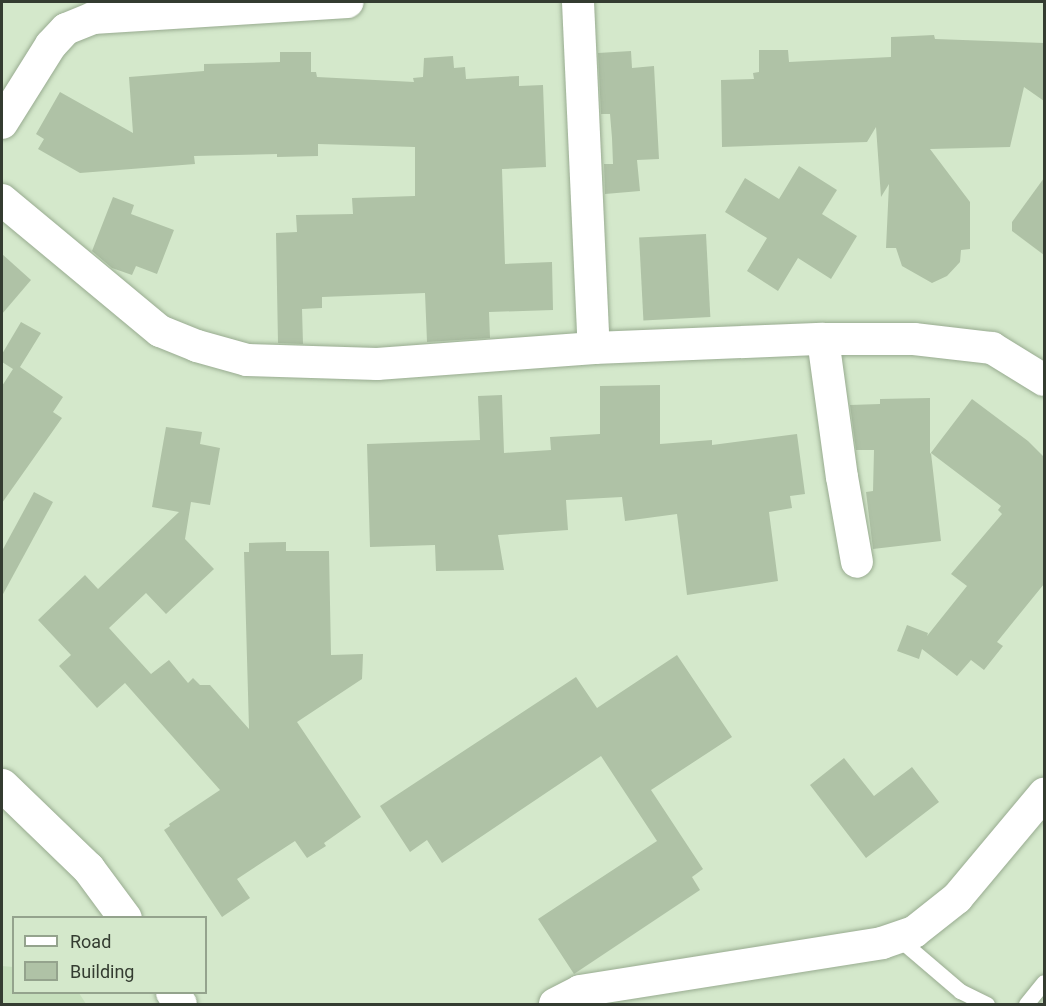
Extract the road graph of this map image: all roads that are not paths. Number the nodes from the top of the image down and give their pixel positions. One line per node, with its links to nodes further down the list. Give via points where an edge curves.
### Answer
1 (347, 2): 3 (street, via 93,18 66,29 51,45)
2 (578, 2): 6 (street)
3 (2, 123)
4 (2, 200): 6 (street, via 160,331 247,360 377,364)
5 (823, 339): 6 (street); 7 (street, via 914,339 992,348); 8 (street)
6 (594, 348)
7 (1044, 380)
8 (857, 562)
9 (1044, 794): 12 (street, via 957,898 914,932)
10 (9, 801): 11 (street, via 88,868)
11 (124, 916)
12 (898, 938): 14 (street, via 580,991); 15 (lane, via 960,991)
13 (1044, 982): 16 (lane)
14 (555, 1005)
15 (987, 1005)
16 (1026, 1005)

